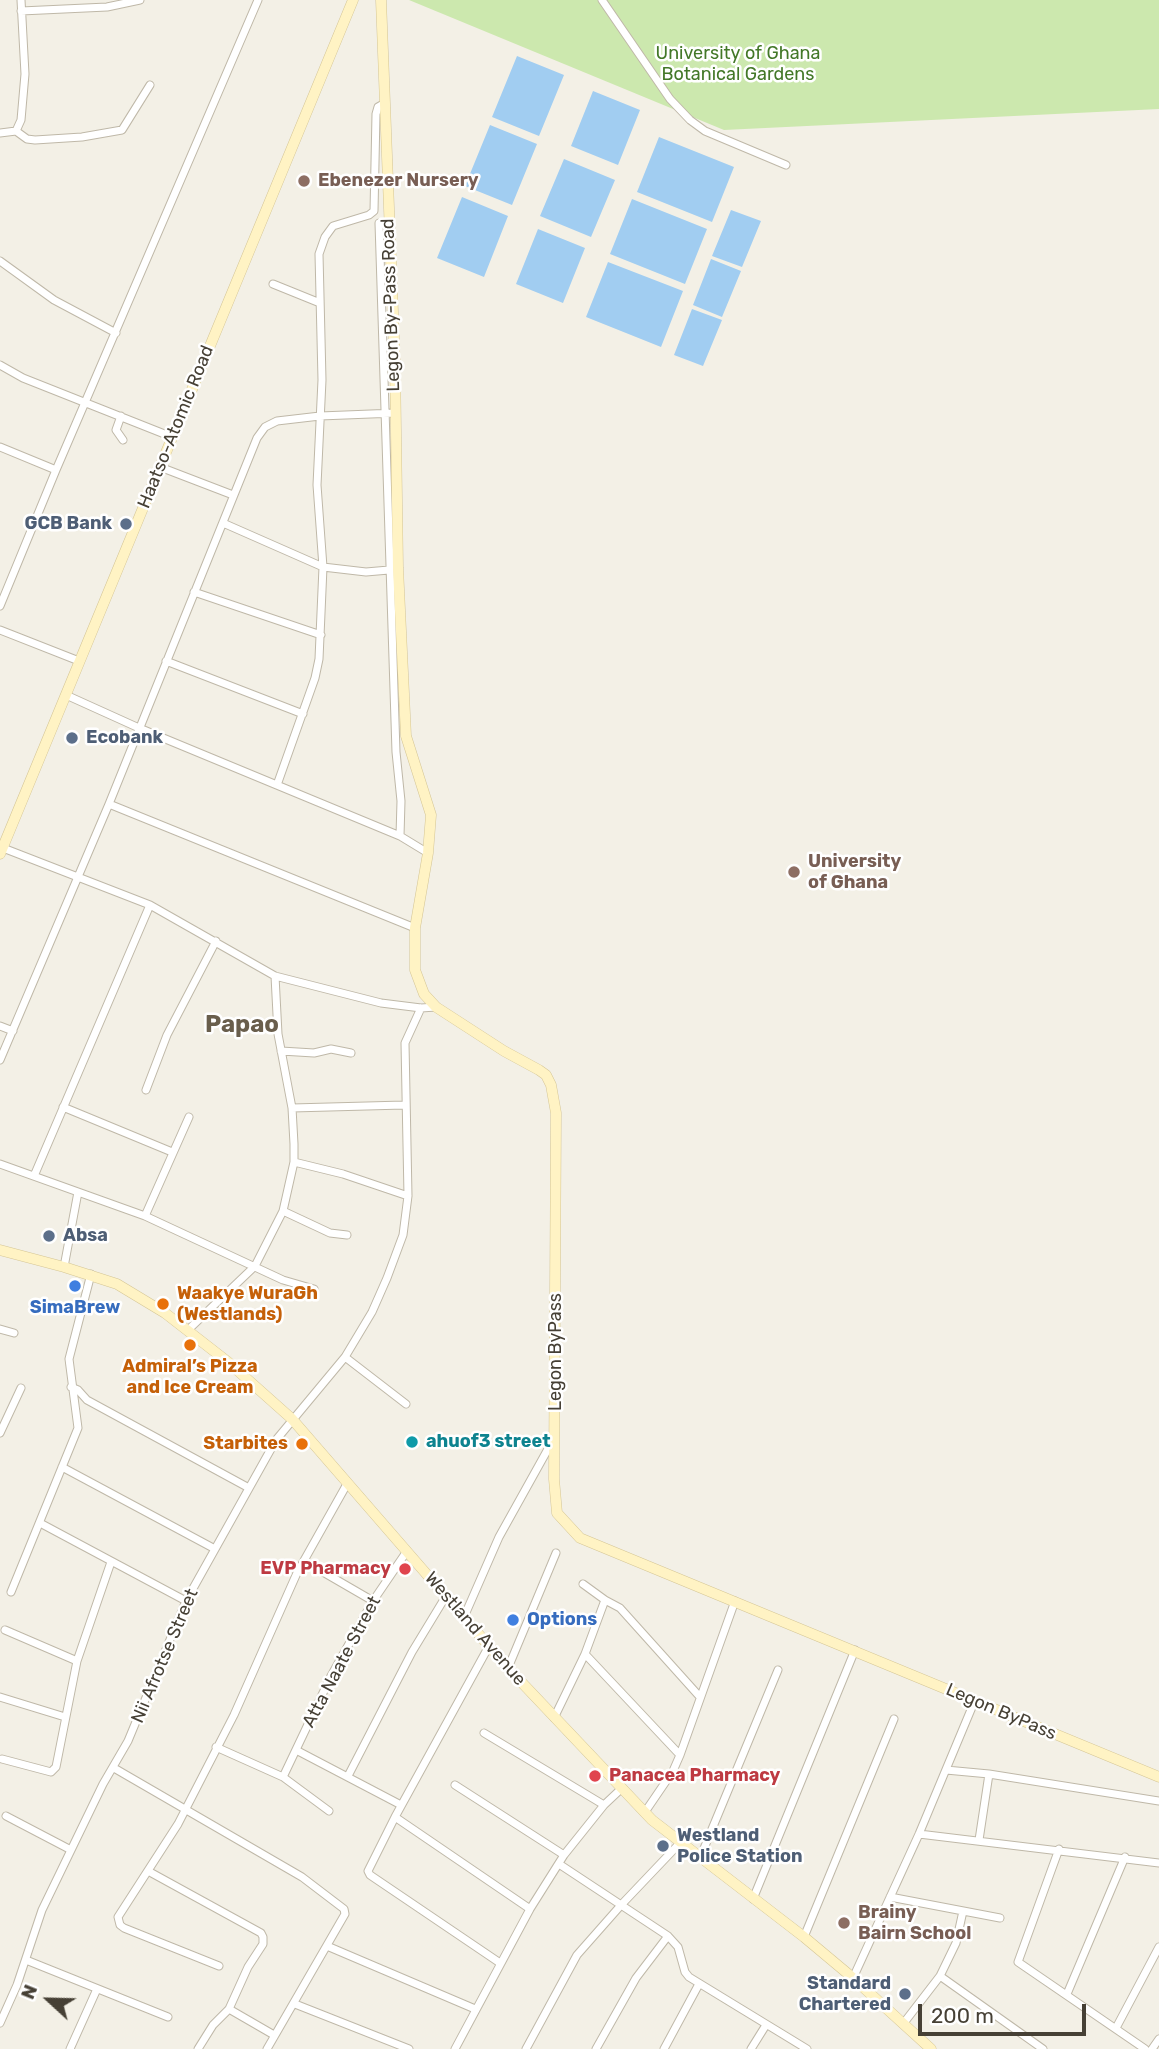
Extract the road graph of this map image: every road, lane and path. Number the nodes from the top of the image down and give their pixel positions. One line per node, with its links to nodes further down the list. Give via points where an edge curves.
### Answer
1 (21, 0): 7 (street)
2 (141, 0): 7 (street, via 107,7)
3 (258, 0): 17 (street)
4 (353, 0): 24 (street, Haatso-Atomic Road)
5 (381, 0): 9 (street, Legon By-Pass Road)
6 (602, 0): 12 (street, via 670,99 690,120 705,131)
7 (21, 11): 10 (street, via 25,74)
8 (150, 85): 10 (street, via 122,130 35,140)
9 (385, 103): 16 (street, via 376,114 376,207 369,215 333,226 325,237 320,254); 20 (street, Legon By-Pass Road)
10 (16, 131): 11 (street)
11 (0, 133)
12 (786, 165)
13 (379, 223): 21 (street)
14 (0, 261): 17 (street, via 54,300)
15 (274, 284): 16 (street)
16 (320, 303): 23 (street)
17 (116, 333): 19 (street)
18 (0, 365): 19 (street)
19 (85, 402): 22 (street); 28 (street)
20 (396, 413): 21 (street); 32 (street, Legon By-Pass Road)
21 (383, 414): 23 (street); 32 (street)
22 (121, 416): 24 (street); 25 (street, via 116,427)
23 (320, 416): 29 (street, via 277,421 265,427); 31 (street, via 317,485)
24 (172, 437): 27 (street, Haatso-Atomic Road)
25 (123, 440)
26 (0, 447): 28 (street)
27 (160, 467): 29 (street); 37 (street, Haatso-Atomic Road)
28 (56, 470): 34 (street)
29 (233, 495): 30 (street)
30 (223, 523): 31 (street); 33 (street)
31 (323, 567): 32 (street, via 366,572); 36 (street)
32 (394, 569): 44 (street); 46 (street, Legon By-Pass Road, via 406,736 431,816)
33 (194, 592): 36 (street); 38 (street)
34 (0, 606)
35 (0, 630): 37 (street)
36 (321, 635): 40 (street, via 318,668)
37 (79, 661): 39 (street, Haatso-Atomic Road)
38 (166, 661): 40 (street); 41 (street)
39 (66, 695): 41 (street); 45 (street, Haatso-Atomic Road)
40 (303, 714): 42 (street)
41 (139, 728): 42 (street); 43 (street)
42 (277, 785): 44 (street)
43 (109, 804): 47 (street); 49 (street)
44 (400, 836): 46 (street)
45 (1, 851): 47 (street)
46 (428, 853): 49 (street, Legon ByPass)
47 (78, 877): 48 (street); 55 (street)
48 (150, 905): 50 (street); 61 (street)
49 (415, 928): 52 (street, Legon ByPass, via 415,970 424,994)
50 (216, 941): 51 (street); 59 (street, via 167,1035)
51 (275, 976): 53 (street, via 381,1003); 56 (street)
52 (436, 1007): 53 (street); 89 (street, Legon ByPass, via 539,1070 551,1084 556,1113)
53 (421, 1008): 60 (street, Nii Afrotse Street, via 405,1043)
54 (0, 1026): 55 (street)
55 (13, 1031): 58 (street)
56 (281, 1051): 57 (street); 62 (street)
57 (351, 1053)
58 (0, 1060)
59 (146, 1090)
60 (404, 1105): 62 (street); 69 (street, Nii Afrotse Street)
61 (63, 1107): 64 (street); 67 (street)
62 (292, 1108): 65 (street)
63 (189, 1117): 64 (street)
64 (172, 1152): 71 (street)
65 (294, 1162): 69 (street); 70 (street)
66 (0, 1164): 67 (street)
67 (34, 1176): 68 (street)
68 (78, 1192): 71 (street); 74 (street)
69 (408, 1196): 81 (street, Nii Afrotse Street, via 403,1235 372,1312)
70 (283, 1211): 72 (street, via 330,1233); 75 (street)
71 (145, 1216): 75 (street)
72 (347, 1235)
73 (0, 1250): 74 (street, Westland Avenue)
74 (64, 1266): 76 (street, Westland Avenue)
75 (255, 1266): 77 (street); 79 (street)
76 (90, 1274): 79 (street, Westland Avenue, via 132,1292); 82 (street, via 69,1351)
77 (314, 1289)
78 (0, 1329): 80 (street)
79 (188, 1330): 87 (street, Westland Avenue)
80 (14, 1334)
81 (345, 1357): 85 (street); 87 (street, Nii Afrotse Street)
82 (71, 1387): 84 (street); 86 (street)
83 (21, 1388): 88 (street)
84 (87, 1401): 86 (street); 92 (street)
85 (406, 1404)
86 (76, 1409): 90 (street, via 78,1428)
87 (292, 1419): 91 (street, Westland Avenue); 92 (street, Nii Afrotse Street)
88 (0, 1433)
89 (555, 1435): 105 (street, Legon ByPass, via 557,1513 580,1538); 106 (street, via 499,1537)
90 (62, 1467): 93 (street); 94 (street)
91 (347, 1484): 95 (street, Westland Avenue); 97 (street)
92 (249, 1488): 94 (street, Nii Afrotse Street)
93 (40, 1523): 98 (street); 100 (street)
94 (215, 1549): 103 (street, Nii Afrotse Street)
95 (407, 1551): 101 (street, Westland Avenue); 104 (street, Atta Naate Street)
96 (556, 1553): 112 (street)
97 (304, 1561): 104 (street); 121 (street)
98 (111, 1562): 103 (street); 111 (street)
99 (583, 1584): 102 (street)
100 (11, 1591)
101 (446, 1596): 106 (street, Westland Avenue); 128 (street)
102 (605, 1600): 110 (street); 115 (street, via 620,1608)
103 (186, 1601): 125 (street, Nii Afrotse Street)
104 (373, 1601): 122 (street, Atta Naate Street)
105 (735, 1601): 109 (street, Legon ByPass); 115 (street)
106 (464, 1617): 108 (street, Westland Avenue)
107 (5, 1630): 111 (street)
108 (489, 1646): 112 (street, Westland Avenue); 134 (street)
109 (855, 1650): 116 (street, Legon ByPass); 153 (street)
110 (584, 1654): 118 (street); 123 (street)
111 (77, 1661): 117 (street)
112 (508, 1668): 118 (street, Westland Avenue)
113 (778, 1670): 148 (street)
114 (0, 1697): 117 (street)
115 (700, 1698): 123 (street)
116 (975, 1700): 126 (street); 130 (street, Legon ByPass)
117 (65, 1717): 124 (street, via 54,1771)
118 (554, 1718): 132 (street, Westland Avenue)
119 (894, 1718): 159 (street)
120 (484, 1733): 135 (street)
121 (216, 1747): 129 (street); 136 (street)
122 (296, 1750): 128 (street); 129 (street, Atta Naate Street)
123 (680, 1755): 138 (street)
124 (2, 1759)
125 (114, 1768): 136 (street); 145 (street, Nii Afrotse Street)
126 (946, 1770): 127 (street); 141 (street)
127 (989, 1774): 133 (street); 142 (street)
128 (348, 1776): 134 (street)
129 (283, 1777): 137 (street)
130 (1159, 1777)
131 (456, 1786): 146 (street)
132 (621, 1789): 135 (street); 138 (street, Westland Avenue)
133 (1159, 1801)
134 (401, 1805): 140 (street)
135 (604, 1805): 146 (street)
136 (186, 1808): 151 (street); 160 (street, via 340,1904 345,1914)
137 (329, 1811)
138 (645, 1812): 143 (street, Westland Avenue)
139 (6, 1816): 145 (street)
140 (395, 1817): 155 (street); 163 (street, via 368,1868 370,1875)
141 (919, 1834): 142 (street); 152 (street)
142 (979, 1840): 144 (street)
143 (680, 1843): 148 (street, Westland Avenue); 154 (street)
144 (1059, 1849): 147 (street); 169 (street, via 1018,1962)
145 (71, 1850): 162 (street, Nii Afrotse Street, via 42,1910)
146 (564, 1855): 150 (street)
147 (1125, 1857): 149 (street); 169 (street)
148 (699, 1858): 153 (street, Westland Avenue)
149 (1159, 1863)
150 (559, 1864): 154 (street); 155 (street)
151 (148, 1871): 164 (street, via 121,1911 120,1925); 172 (street, via 261,1933 263,1944)
152 (890, 1897): 156 (street); 166 (street)
153 (753, 1899): 159 (street, Westland Avenue)
154 (622, 1904): 158 (street); 187 (street, via 577,1955)
155 (530, 1909): 163 (street)
156 (963, 1911): 157 (street); 165 (street)
157 (1000, 1918)
158 (668, 1936): 167 (street, via 678,1947 685,1972); 188 (street, via 636,1978)
159 (804, 1937): 166 (street, Westland Avenue)
160 (327, 1945): 170 (street); 173 (street)
161 (1159, 1947): 178 (street)
162 (26, 1960): 168 (street); 171 (street, Nii Afrotse Street)
163 (500, 1962): 173 (street)
164 (219, 1966)
165 (940, 1976): 176 (street); 192 (street)
166 (853, 1978): 176 (street, Westland Avenue)
167 (699, 1984): 177 (street); 189 (street)
168 (97, 1989): 174 (street); 182 (street)
169 (1067, 1994): 178 (street)
170 (295, 2004): 179 (street); 185 (street)
171 (3, 2007): 175 (street, Nii Afrotse Street)
172 (229, 2009): 179 (street); 183 (street)
173 (475, 2009): 186 (street)
174 (168, 2017)
175 (0, 2023)
176 (903, 2024): 181 (street, Westland Avenue)
177 (766, 2025): 190 (street); 191 (street)
178 (1116, 2028): 193 (street)
179 (274, 2035): 184 (street)
180 (1159, 2039): 194 (street)
181 (926, 2047)
182 (69, 2049)
183 (198, 2049)
184 (267, 2049)
185 (409, 2049)
186 (455, 2049)
187 (526, 2049)
188 (596, 2049)
189 (664, 2049)
190 (751, 2049)
191 (807, 2049)
192 (1043, 2049)
193 (1145, 2049)
194 (1153, 2049)

